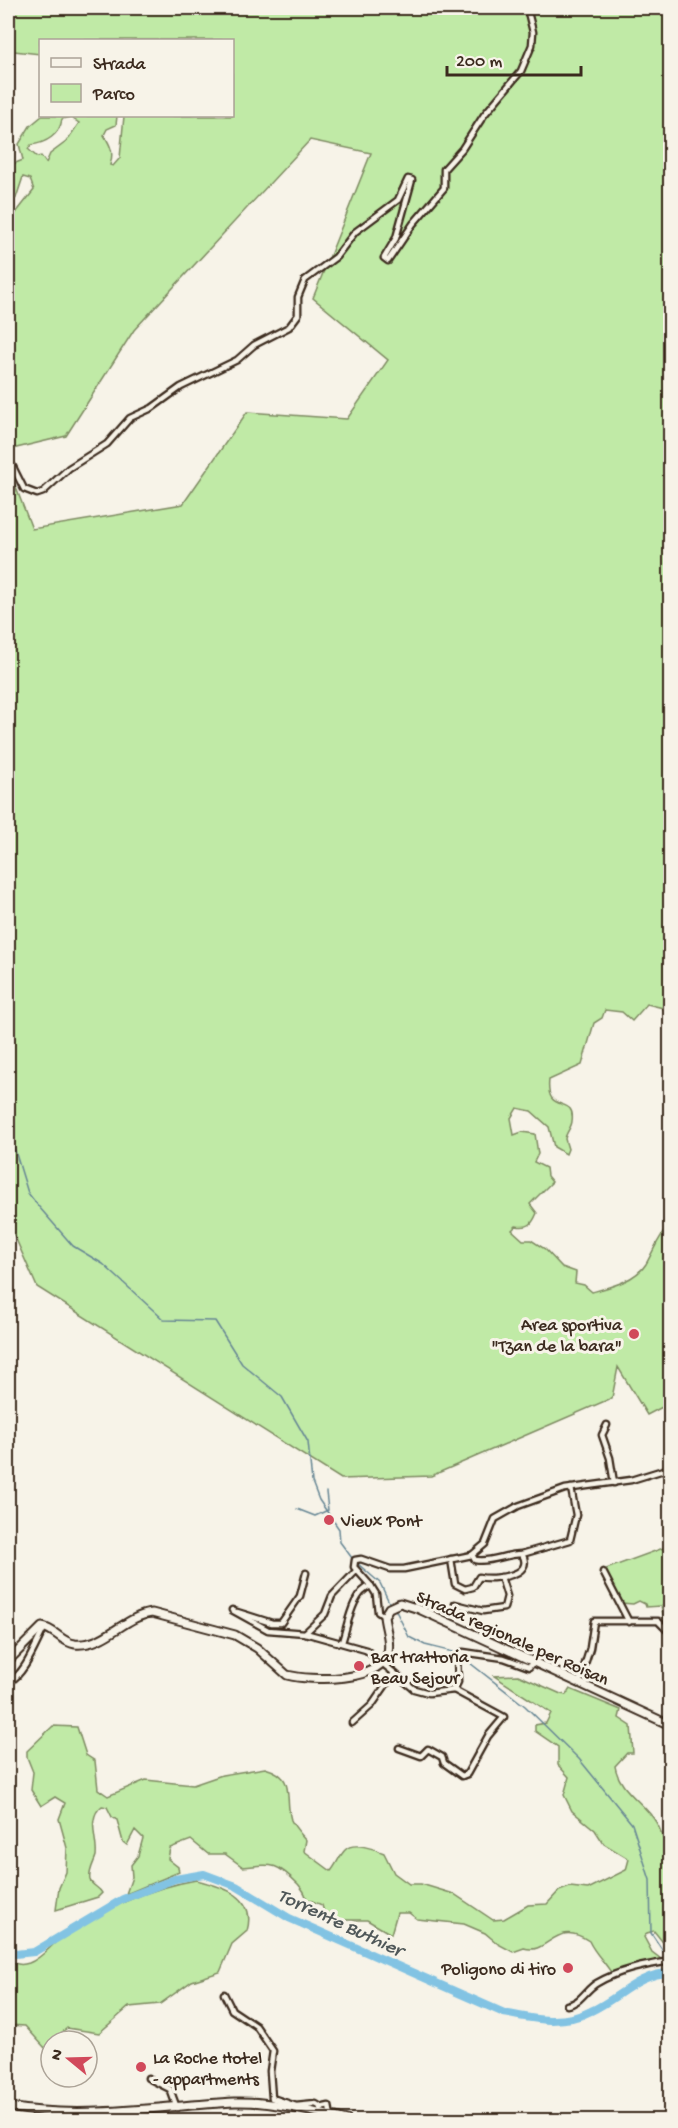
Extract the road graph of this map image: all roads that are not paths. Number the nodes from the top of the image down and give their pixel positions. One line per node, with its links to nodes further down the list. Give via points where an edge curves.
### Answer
1 (527, 8): 2 (street, via 532,45 521,71 444,168 444,188 413,224 392,258 384,258 403,221 412,180 408,179 398,200 355,231 336,257 305,280 298,297 298,315 289,327 130,418 107,444 69,468 43,492 24,489)
2 (8, 461)
3 (607, 1425): 5 (street, via 602,1435)
4 (670, 1468): 5 (street)
5 (614, 1483): 6 (street)
6 (573, 1487): 7 (street, via 576,1515 570,1540); 8 (street, via 499,1515 483,1547)
7 (522, 1554): 8 (street, via 504,1554 482,1561); 13 (street, via 525,1560 521,1571)
8 (472, 1555): 9 (street)
9 (451, 1559): 10 (street, via 399,1569 357,1559 353,1565); 13 (street, via 455,1584 465,1589 473,1587 478,1577)
10 (356, 1571): 14 (street); 19 (street, via 332,1596 326,1614)
11 (603, 1572): 17 (street)
12 (306, 1573): 19 (street, via 300,1596 281,1623 264,1622 232,1610 264,1629)
13 (501, 1577): 15 (street, via 507,1596 504,1608 483,1611)
14 (371, 1586): 16 (street, via 378,1612); 21 (street, via 357,1598)
15 (455, 1604)
16 (384, 1616): 23 (main road, Strada regionale per Roisan, via 392,1606 406,1604); 24 (main road, via 389,1650)
17 (629, 1622): 20 (street, via 658,1621); 27 (street, via 594,1621)
18 (45, 1627): 22 (main road, via 39,1628); 24 (main road, via 68,1642 86,1644 140,1616 156,1613 235,1635 258,1648 287,1675 360,1675); 26 (street, via 27,1661)
19 (305, 1633): 21 (street)
20 (670, 1633)
21 (342, 1642): 24 (street, via 366,1650)
22 (8, 1660)
23 (532, 1662): 27 (main road, Strada regionale per Roisan); 28 (street, via 529,1668 504,1658 459,1655)
24 (382, 1664): 25 (street)
25 (394, 1673): 28 (street, via 422,1692); 29 (street, via 372,1705)
26 (8, 1683)
27 (579, 1683): 30 (main road, Strada regionale per Roisan)
28 (454, 1690): 31 (street, via 504,1717 488,1736 467,1774 462,1776 428,1749 421,1756)
29 (352, 1723)
30 (670, 1725)
31 (399, 1748)
32 (670, 1961): 34 (street, via 605,1979 574,2004)
33 (225, 1994): 38 (street, via 232,2010 256,2026 273,2051 272,2098 296,2106 316,2104)
34 (567, 2005)
35 (148, 2078): 37 (street, via 170,2089)
36 (8, 2107): 37 (main road, via 82,2114)
37 (177, 2108): 38 (main road, via 236,2102)
38 (320, 2110): 39 (main road)
39 (347, 2121)

